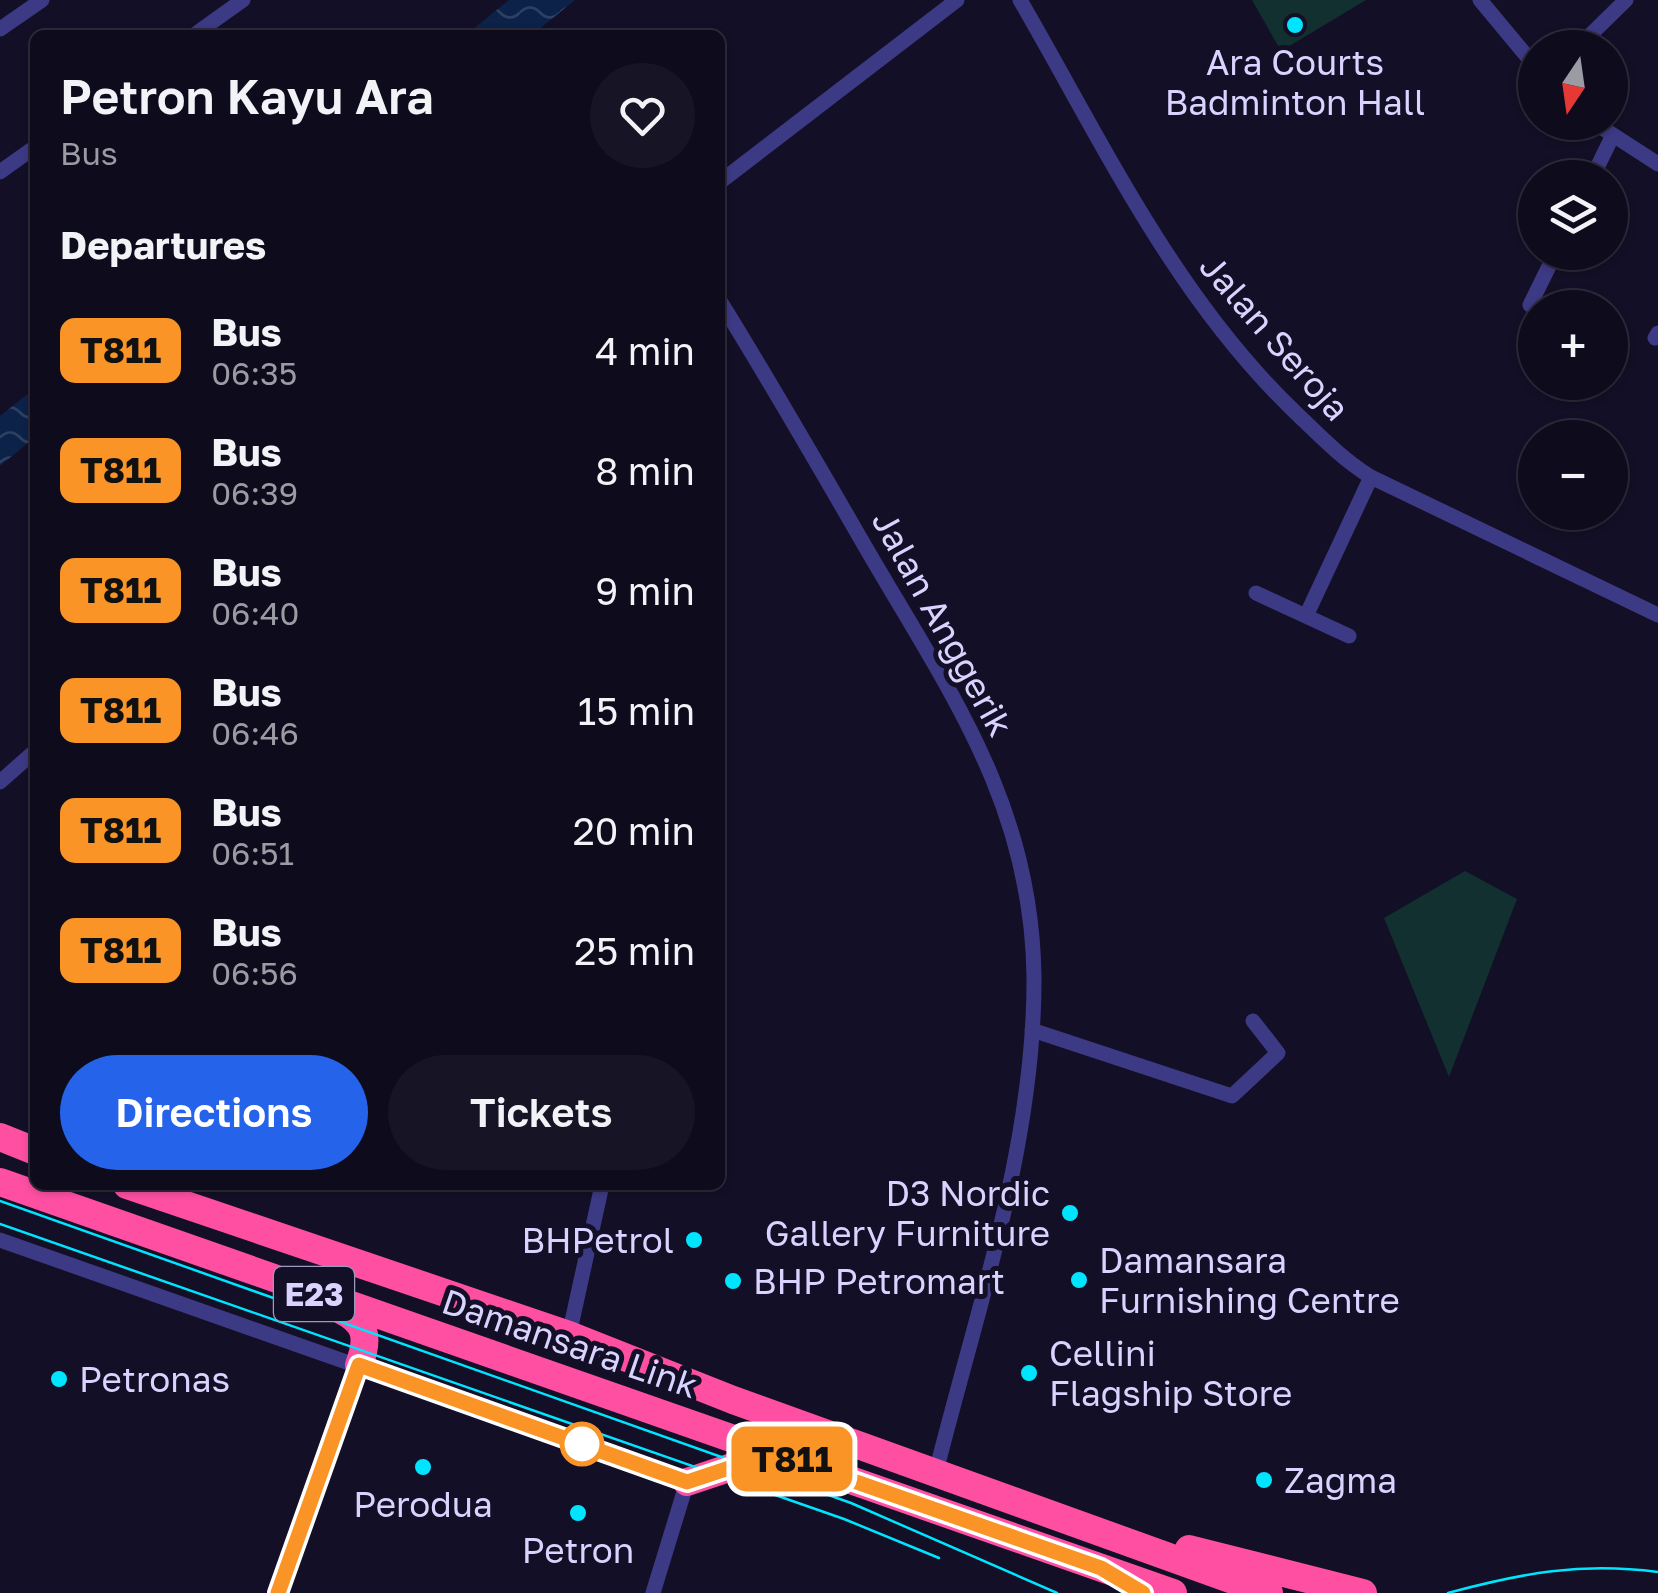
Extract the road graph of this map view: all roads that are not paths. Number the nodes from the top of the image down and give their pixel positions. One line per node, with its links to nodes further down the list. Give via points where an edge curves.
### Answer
1 (42, 0): 7 (street)
2 (243, 0): 8 (street)
3 (958, 0): 15 (street)
4 (1020, 0): 17 (street, Jalan Seroja, via 1163,253 1213,322 1268,386)
5 (1480, 0): 10 (street)
6 (1626, 0): 9 (street)
7 (0, 29)
8 (201, 30)
9 (1595, 30)
10 (1518, 46)
11 (1617, 140): 13 (street)
12 (30, 151): 14 (street)
13 (1658, 164)
14 (0, 172)
15 (725, 178)
16 (725, 309): 25 (street, Jalan Anggerik, via 956,696 1005,803 1031,923)
17 (1371, 477): 19 (street, Jalan Seroja); 20 (street)
18 (1256, 593): 20 (street)
19 (1658, 615)
20 (1306, 616): 21 (street)
21 (1349, 636)
22 (30, 755): 23 (street)
23 (0, 782)
24 (1253, 1021): 25 (street, via 1278,1053 1232,1096)
25 (1032, 1030): 40 (street, Jalan Anggerik, via 1002,1208)
26 (0, 1137): 28 (highway)
27 (0, 1146): 29 (highway)
28 (30, 1152)
29 (30, 1153)
30 (0, 1182): 34 (highway, Damansara Link / E23)
31 (143, 1190): 37 (highway, Damansara Link / E23)
32 (601, 1190): 37 (street)
33 (0, 1194): 34 (highway)
34 (68, 1208): 36 (highway, Damansara Link / E23)
35 (0, 1240): 38 (street)
36 (291, 1286): 38 (highway, via 359,1319 366,1347); 39 (highway, Damansara Link / E23)
37 (569, 1335): 40 (highway, Damansara Link / E23)
38 (359, 1365): 41 (street); 44 (street)
39 (774, 1453): 41 (highway); 43 (highway, Damansara Link / E23)
40 (936, 1472): 42 (highway, Damansara Link / E23)
41 (687, 1482): 45 (street)
42 (1158, 1555): 48 (highway, Damansara Link / E23); 49 (highway, via 1190,1549)
43 (1101, 1568): 46 (highway); 47 (highway, Damansara Link / E23)
44 (278, 1593)
45 (653, 1593)
46 (1143, 1593)
47 (1173, 1593)
48 (1268, 1593)
49 (1363, 1593)

